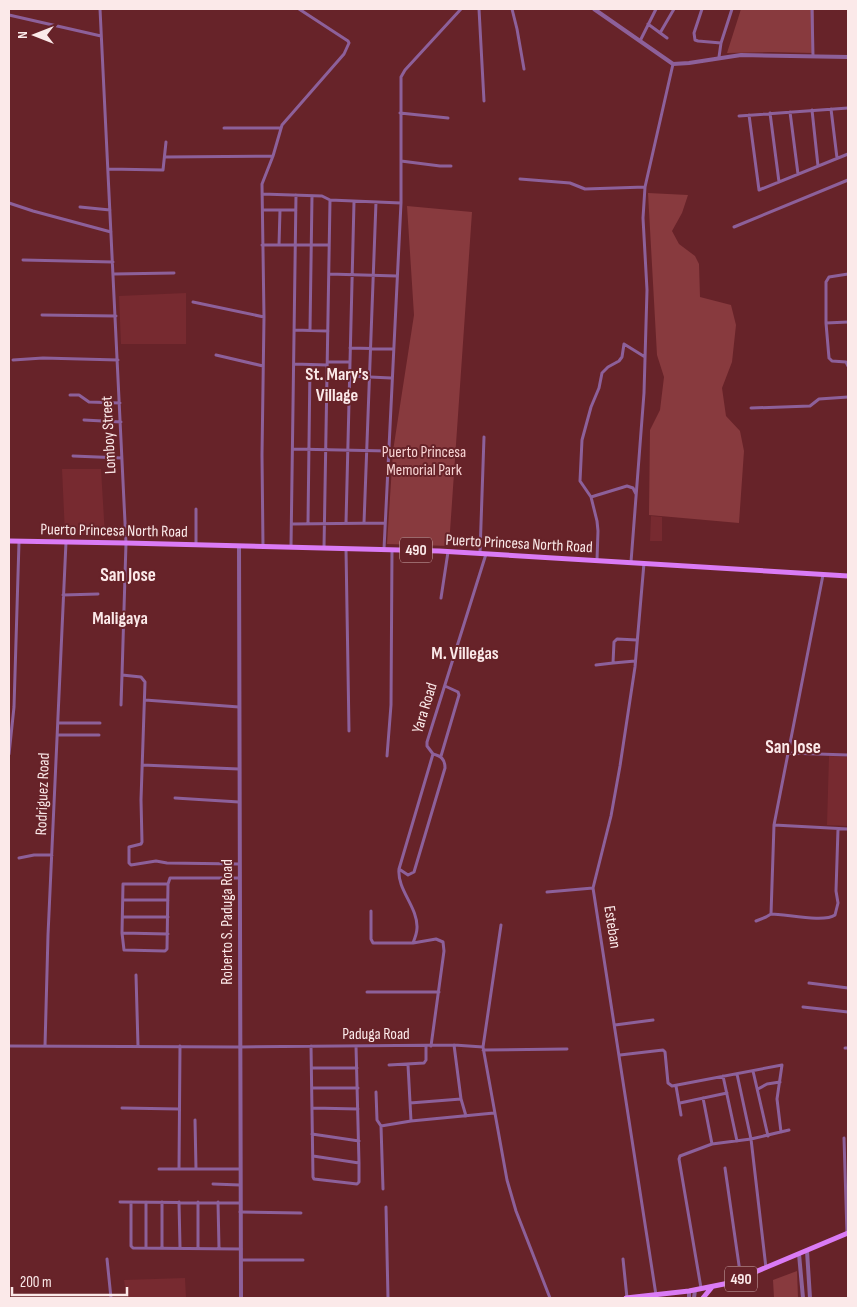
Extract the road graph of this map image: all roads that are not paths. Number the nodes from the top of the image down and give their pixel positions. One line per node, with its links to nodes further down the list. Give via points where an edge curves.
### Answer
1 (100, 9): 15 (street, Lomboy Street)
2 (299, 9): 35 (street, via 348,40 349,47)
3 (461, 9): 29 (street, via 405,70 400,84)
4 (478, 9): 24 (street)
5 (512, 9): 23 (street)
6 (594, 9): 17 (street)
7 (656, 9): 13 (street)
8 (674, 9): 14 (street)
9 (702, 9): 18 (street, via 694,33 695,40)
10 (732, 9): 18 (street)
11 (812, 9): 19 (street)
12 (9, 15): 15 (street)
13 (648, 24): 14 (street); 17 (street)
14 (660, 33): 16 (street)
15 (102, 36): 44 (street, Lomboy Street)
16 (667, 38)
17 (640, 41): 22 (street)
18 (721, 43): 20 (street)
19 (813, 56): 20 (street); 21 (street)
20 (719, 57): 22 (street)
21 (848, 57)
22 (673, 64): 49 (street)
23 (524, 69)
24 (484, 101)
25 (848, 108): 26 (street)
26 (831, 109): 27 (street); 40 (street)
27 (812, 110): 28 (street); 43 (street)
28 (790, 112): 30 (street); 45 (street)
29 (400, 113): 33 (street); 41 (street)
30 (770, 113): 31 (street); 48 (street)
31 (749, 115): 32 (street); 48 (street, via 758,189)
32 (739, 116)
33 (448, 118)
34 (224, 128): 35 (street)
35 (281, 128): 38 (street)
36 (166, 142): 39 (street)
37 (848, 154): 40 (street)
38 (274, 156): 39 (street); 50 (street, via 263,181)
39 (165, 157): 44 (street, via 162,170)
40 (837, 158): 43 (street)
41 (401, 161): 42 (street); 57 (street)
42 (451, 166)
43 (818, 166): 45 (street)
44 (108, 169): 59 (street, Lomboy Street)
45 (798, 174): 48 (street)
46 (520, 180): 49 (street, via 570,183 585,189)
47 (848, 180): 63 (street)
48 (779, 182)
49 (644, 186): 92 (street)
50 (262, 194): 51 (street); 60 (street)
51 (296, 195): 52 (street); 62 (street)
52 (312, 196): 53 (street); 68 (street)
53 (330, 200): 54 (street); 69 (street)
54 (354, 202): 55 (street); 75 (street)
55 (376, 202): 57 (street); 77 (street)
56 (9, 203): 64 (street)
57 (401, 203): 78 (street)
58 (80, 207): 59 (street)
59 (110, 210): 64 (street, Lomboy Street)
60 (263, 210): 61 (street); 65 (street)
61 (280, 210): 62 (street); 66 (street)
62 (296, 210): 67 (street)
63 (734, 227)
64 (112, 232): 71 (street, Lomboy Street)
65 (262, 245): 66 (street); 82 (street)
66 (280, 245): 67 (street)
67 (295, 245): 68 (street); 85 (street)
68 (311, 245): 69 (street); 86 (street)
69 (329, 245): 74 (street)
70 (23, 260): 71 (street)
71 (113, 262): 73 (street, Lomboy Street)
72 (174, 273): 73 (street)
73 (114, 274): 81 (street, Lomboy Street)
74 (329, 274): 75 (street); 87 (street)
75 (351, 274): 77 (street); 88 (street)
76 (848, 274): 84 (street, via 827,280)
77 (373, 275): 78 (street); 89 (street)
78 (397, 276): 90 (street)
79 (193, 302): 82 (street)
80 (42, 315): 81 (street)
81 (116, 316): 94 (street, Lomboy Street)
82 (264, 317): 99 (street)
83 (848, 322): 84 (street)
84 (826, 323): 100 (street, via 829,358 846,362)
85 (294, 330): 86 (street); 97 (street)
86 (310, 330): 87 (street)
87 (328, 331): 96 (street)
88 (350, 348): 89 (street); 95 (street)
89 (370, 348): 90 (street); 102 (street)
90 (393, 349): 103 (street)
91 (216, 355): 99 (street)
92 (645, 357): 119 (street); 120 (street, via 624,344 619,362 602,373 582,440 580,481)
93 (13, 360): 94 (street)
94 (118, 360): 106 (street, Lomboy Street)
95 (349, 362): 96 (street); 101 (street)
96 (327, 363): 98 (street); 113 (street)
97 (294, 364): 98 (street); 111 (street)
98 (310, 365): 112 (street)
99 (263, 366): 134 (street)
100 (848, 366)
101 (349, 376): 102 (street); 114 (street)
102 (369, 377): 103 (street); 115 (street)
103 (391, 378): 116 (street)
104 (70, 396): 106 (street, via 79,395 89,402)
105 (848, 397): 107 (street, via 819,399 810,406)
106 (120, 403): 109 (street, Lomboy Street)
107 (751, 408)
108 (84, 420): 109 (street)
109 (121, 422): 118 (street, Lomboy Street)
110 (484, 437): 141 (street)
111 (293, 449): 112 (street); 127 (street)
112 (310, 450): 113 (street); 122 (street)
113 (326, 450): 114 (street); 123 (street)
114 (347, 450): 115 (street); 124 (street)
115 (366, 450): 116 (street); 125 (street)
116 (388, 451): 126 (street)
117 (73, 456): 118 (street)
118 (122, 458): 131 (street, Lomboy Street)
119 (636, 494): 120 (street, via 628,486); 144 (street)
120 (590, 497): 143 (street, via 598,531)
121 (196, 509): 132 (street)
122 (308, 523): 123 (street); 127 (street)
123 (324, 523): 124 (street); 136 (street)
124 (346, 523): 125 (street)
125 (364, 523): 126 (street)
126 (386, 523): 138 (street)
127 (292, 524): 135 (street)
128 (9, 542): 129 (main road, Puerto Princesa North Road / 490)
129 (20, 542): 130 (main road, Puerto Princesa North Road / 490); 162 (street)
130 (66, 542): 131 (main road, Puerto Princesa North Road / 490); 149 (street, Rodriguez Road)
131 (126, 543): 132 (main road, Puerto Princesa North Road / 490); 155 (street, Lomboy Street)
132 (196, 545): 133 (main road, Puerto Princesa North Road / 490)
133 (239, 546): 134 (main road, Puerto Princesa North Road / 490); 159 (street, Roberto S. Paduga Road)
134 (263, 547): 135 (main road, Puerto Princesa North Road / 490)
135 (292, 547): 136 (main road, Puerto Princesa North Road / 490)
136 (324, 548): 137 (main road, Puerto Princesa North Road / 490)
137 (346, 549): 138 (main road, Puerto Princesa North Road / 490); 163 (street)
138 (384, 549): 139 (main road, Puerto Princesa North Road / 490)
139 (392, 550): 140 (main road, Puerto Princesa North Road / 490); 171 (street, via 391,705)
140 (448, 552): 141 (main road, Puerto Princesa North Road / 490); 150 (street)
141 (480, 553): 142 (main road, Puerto Princesa North Road / 490)
142 (486, 554): 143 (main road, Puerto Princesa North Road / 490); 156 (street, Yara Road)
143 (597, 561): 144 (main road, Puerto Princesa North Road / 490)
144 (631, 563): 145 (main road, Puerto Princesa North Road / 490)
145 (644, 564): 146 (main road, Puerto Princesa North Road / 490); 151 (street, Esteban)
146 (823, 574): 147 (main road, Puerto Princesa North Road / 490); 167 (street)
147 (848, 576)
148 (98, 594): 149 (street)
149 (64, 595): 160 (street, Rodriguez Road)
150 (441, 598)
151 (637, 640): 152 (street, Esteban); 153 (street, via 616,640)
152 (635, 661): 153 (street); 186 (street, Esteban, via 611,816)
153 (613, 663): 154 (street)
154 (596, 665)
155 (122, 675): 157 (street, via 143,678); 158 (street, Lomboy Street)
156 (445, 686): 169 (street, Yara Road, via 427,744); 172 (street, via 459,695)
157 (145, 700): 159 (street); 173 (street)
158 (121, 705)
159 (239, 707): 174 (street, Roberto S. Paduga Road)
160 (58, 723): 161 (street); 164 (street, Rodriguez Road)
161 (100, 723)
162 (10, 725): 166 (street)
163 (349, 731)
164 (58, 735): 165 (street); 180 (street, Rodriguez Road)
165 (98, 735)
166 (10, 739): 168 (street)
167 (787, 753): 170 (street); 177 (street)
168 (9, 754)
169 (433, 754): 172 (street); 183 (street, Yara Road)
170 (848, 755)
171 (387, 756)
172 (441, 756): 183 (street, via 445,768 414,872 408,875)
173 (142, 765): 174 (street); 182 (street, via 142,842 129,847 130,864 156,861)
174 (239, 769): 176 (street, Roberto S. Paduga Road)
175 (175, 798): 176 (street)
176 (239, 802): 182 (street, Roberto S. Paduga Road)
177 (774, 825): 178 (street); 191 (street)
178 (838, 829): 179 (street); 191 (street, via 836,915 822,918)
179 (848, 830)
180 (52, 855): 181 (street); 210 (street, Rodriguez Road)
181 (19, 858)
182 (239, 864): 184 (street, Roberto S. Paduga Road)
183 (399, 870): 198 (street, via 399,878 417,921)
184 (239, 878): 185 (street, via 172,877); 217 (street, Roberto S. Paduga Road)
185 (168, 884): 188 (street, via 124,884); 189 (street)
186 (593, 888): 187 (street); 207 (street, Esteban)
187 (547, 892)
188 (123, 900): 189 (street); 192 (street)
189 (168, 900): 193 (street)
190 (372, 911): 198 (street, via 373,943)
191 (771, 914): 194 (street)
192 (123, 917): 193 (street); 196 (street)
193 (168, 917): 197 (street)
194 (756, 921)
195 (501, 925): 218 (street)
196 (122, 933): 197 (street); 197 (street, via 125,950 167,950)
197 (168, 934)
198 (414, 944): 203 (street, via 436,939 443,942)
199 (136, 975): 211 (street)
200 (809, 983): 201 (street)
201 (848, 988)
202 (367, 992): 203 (street)
203 (439, 992): 216 (street)
204 (803, 1007): 205 (street)
205 (848, 1012)
206 (653, 1020): 207 (street)
207 (615, 1025): 220 (street, Esteban)
208 (454, 1045): 216 (street, Paduga Road); 218 (street, Paduga Road); 236 (street)
209 (9, 1046): 210 (street, Paduga Road)
210 (45, 1046): 211 (street, Paduga Road)
211 (138, 1046): 212 (street, Paduga Road)
212 (180, 1046): 217 (street, Paduga Road); 241 (street)
213 (311, 1046): 214 (street, Paduga Road); 217 (street, Paduga Road); 223 (street)
214 (356, 1046): 215 (street, Paduga Road); 224 (street)
215 (426, 1046): 216 (street, Paduga Road); 222 (street, via 425,1062)
216 (431, 1046)
217 (240, 1047): 264 (street, Roberto S. Paduga Road)
218 (483, 1048): 219 (street, Paduga Road); 243 (street)
219 (567, 1049)
220 (620, 1055): 229 (street, via 663,1050 668,1083); 297 (street, Esteban)
221 (388, 1065): 222 (street)
222 (408, 1065): 237 (street)
223 (312, 1068): 224 (street); 230 (street)
224 (358, 1068): 231 (street)
225 (753, 1070): 226 (street); 228 (street, via 781,1065); 232 (street)
226 (737, 1074): 227 (street); 254 (street)
227 (723, 1076): 229 (street); 234 (street)
228 (780, 1082): 232 (street); 250 (street)
229 (676, 1086): 238 (street)
230 (312, 1088): 231 (street); 240 (street)
231 (358, 1088): 242 (street)
232 (758, 1089): 252 (street)
233 (376, 1092): 248 (street, via 377,1120)
234 (726, 1093): 235 (street); 256 (street)
235 (703, 1098): 238 (street); 257 (street)
236 (462, 1099): 237 (street); 245 (street)
237 (410, 1103): 247 (street)
238 (680, 1103): 244 (street)
239 (122, 1108): 241 (street)
240 (313, 1108): 242 (street); 251 (street)
241 (179, 1109): 262 (street)
242 (358, 1109): 255 (street)
243 (494, 1114): 245 (street); 301 (street, via 506,1180)
244 (681, 1115)
245 (466, 1116): 247 (street)
246 (196, 1120): 263 (street)
247 (411, 1122): 248 (street)
248 (381, 1126): 267 (street)
249 (789, 1130): 250 (street)
250 (781, 1132): 252 (street)
251 (312, 1134): 255 (street); 258 (street)
252 (768, 1136): 254 (street)
253 (844, 1138): 279 (street)
254 (751, 1139): 256 (street); 292 (street)
255 (359, 1140): 259 (street)
256 (737, 1141): 257 (street)
257 (712, 1144): 295 (street, via 681,1155 680,1159)
258 (313, 1156): 259 (street); 259 (street, via 314,1179 358,1184)
259 (359, 1163)
260 (725, 1168): 293 (street)
261 (159, 1169): 262 (street)
262 (179, 1169): 263 (street)
263 (196, 1169): 264 (street)
264 (240, 1170): 266 (street, Roberto S. Paduga Road)
265 (213, 1184): 266 (street)
266 (240, 1185): 275 (street, Roberto S. Paduga Road)
267 (383, 1189)
268 (120, 1202): 269 (street)
269 (131, 1202): 270 (street); 283 (street, via 131,1246)
270 (146, 1202): 271 (street); 283 (street)
271 (162, 1202): 272 (street); 280 (street)
272 (179, 1202): 273 (street); 281 (street)
273 (198, 1202): 274 (street); 282 (street)
274 (218, 1202): 275 (street); 284 (street)
275 (240, 1203): 277 (street, Roberto S. Paduga Road)
276 (386, 1207): 300 (street)
277 (240, 1212): 278 (street); 285 (street, Roberto S. Paduga Road)
278 (300, 1213)
279 (848, 1234): 286 (main road, 490)
280 (162, 1247): 281 (street); 283 (street)
281 (180, 1247): 282 (street)
282 (198, 1247): 284 (street)
283 (146, 1248)
284 (219, 1248): 285 (street)
285 (241, 1249): 290 (street, Roberto S. Paduga Road)
286 (807, 1251): 287 (main road, 490); 308 (street)
287 (799, 1254): 292 (main road, 490); 307 (street)
288 (107, 1259): 298 (street)
289 (623, 1259): 302 (street)
290 (241, 1260): 291 (street); 299 (street, Roberto S. Paduga Road)
291 (303, 1260)
292 (766, 1269): 293 (main road, 490)
293 (741, 1279): 294 (main road, 490)
294 (713, 1286): 295 (main road, 490); 306 (main road)
295 (695, 1290): 296 (main road, 490); 304 (street); 305 (street)
296 (675, 1293): 297 (main road, 490); 303 (main road)
297 (656, 1295): 302 (main road, 490)
298 (111, 1298)
299 (241, 1298)
300 (388, 1298)
301 (550, 1298)
302 (627, 1298)
303 (680, 1298)
304 (689, 1298)
305 (694, 1298)
306 (703, 1298)
307 (803, 1298)
308 (810, 1298)

